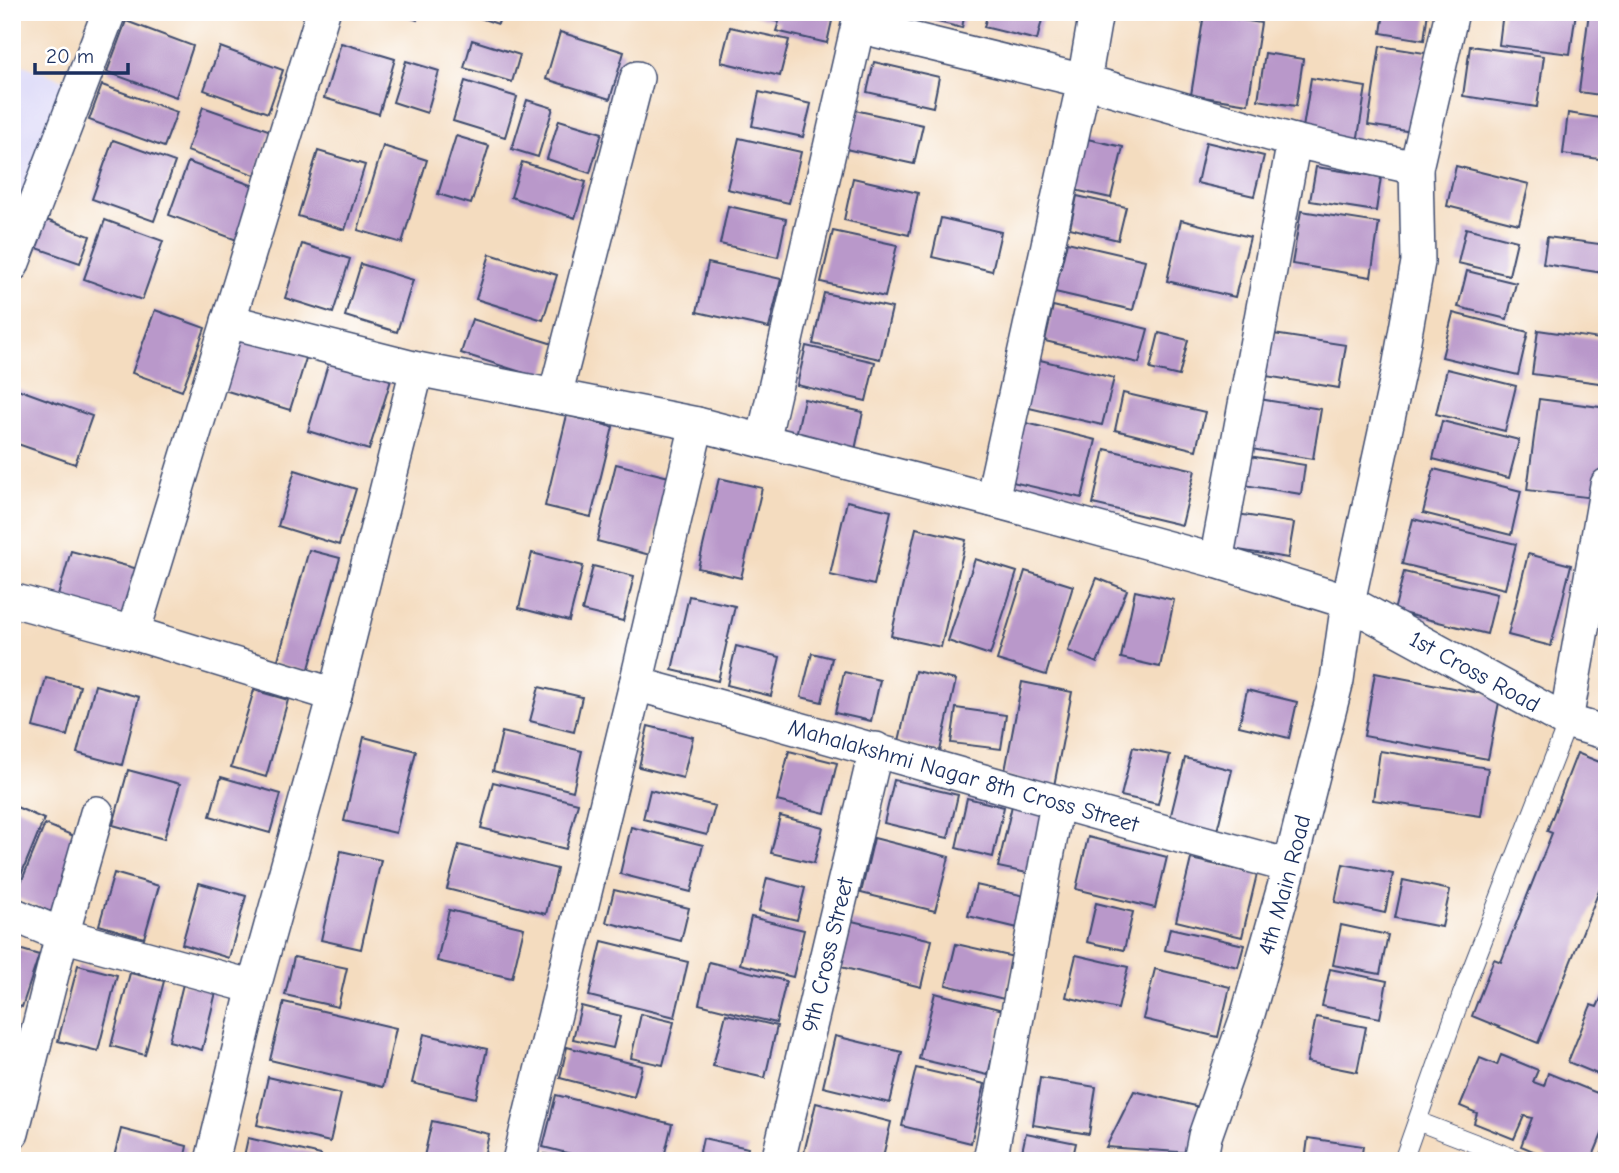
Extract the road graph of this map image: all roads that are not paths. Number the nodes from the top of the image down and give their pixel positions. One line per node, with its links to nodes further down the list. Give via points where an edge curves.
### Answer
1 (323, 12): 11 (street)
2 (1096, 12): 7 (street)
3 (1452, 12): 9 (street, 4th Main Road)
4 (108, 13): 10 (street)
5 (859, 19): 7 (street); 15 (street)
6 (637, 78): 13 (street)
7 (1084, 81): 8 (street); 17 (street)
8 (1294, 141): 9 (street); 18 (street)
9 (1416, 168): 20 (street, 4th Main Road, via 1418,262)
10 (12, 265)
11 (229, 321): 12 (street, 1st Cross Road); 21 (street)
12 (418, 369): 13 (street, 1st Cross Road); 23 (street)
13 (555, 396): 14 (street, 1st Cross Road)
14 (697, 424): 15 (street, 1st Cross Road); 22 (street)
15 (763, 441): 17 (street, 1st Cross Road)
16 (1607, 485): 24 (street)
17 (992, 500): 18 (street, 1st Cross Road)
18 (1216, 561): 20 (street, 1st Cross Road)
19 (12, 600): 21 (street)
20 (1348, 603): 24 (street, 1st Cross Road); 29 (street, 4th Main Road, via 1337,680)
21 (133, 633): 23 (street)
22 (636, 684): 26 (street, Mahalakshmi Nagar 8th Cross Street); 36 (street)
23 (335, 695): 32 (street)
24 (1566, 721): 25 (street, 1st Cross Road); 33 (lane)
25 (1607, 733)
26 (876, 749): 27 (street, Mahalakshmi Nagar 8th Cross Street); 37 (street, 9th Cross Street)
27 (1057, 804): 29 (street, Mahalakshmi Nagar 8th Cross Street); 38 (street)
28 (97, 813): 31 (street)
29 (1290, 866): 39 (street, 4th Main Road)
30 (12, 914): 31 (street)
31 (62, 935): 32 (street); 34 (street)
32 (254, 986): 35 (street)
33 (1417, 1121): 40 (lane); 41 (lane)
34 (12, 1133)
35 (212, 1161)
36 (519, 1161)
37 (778, 1161)
38 (990, 1161)
39 (1200, 1161)
40 (1403, 1161)
41 (1521, 1161)

